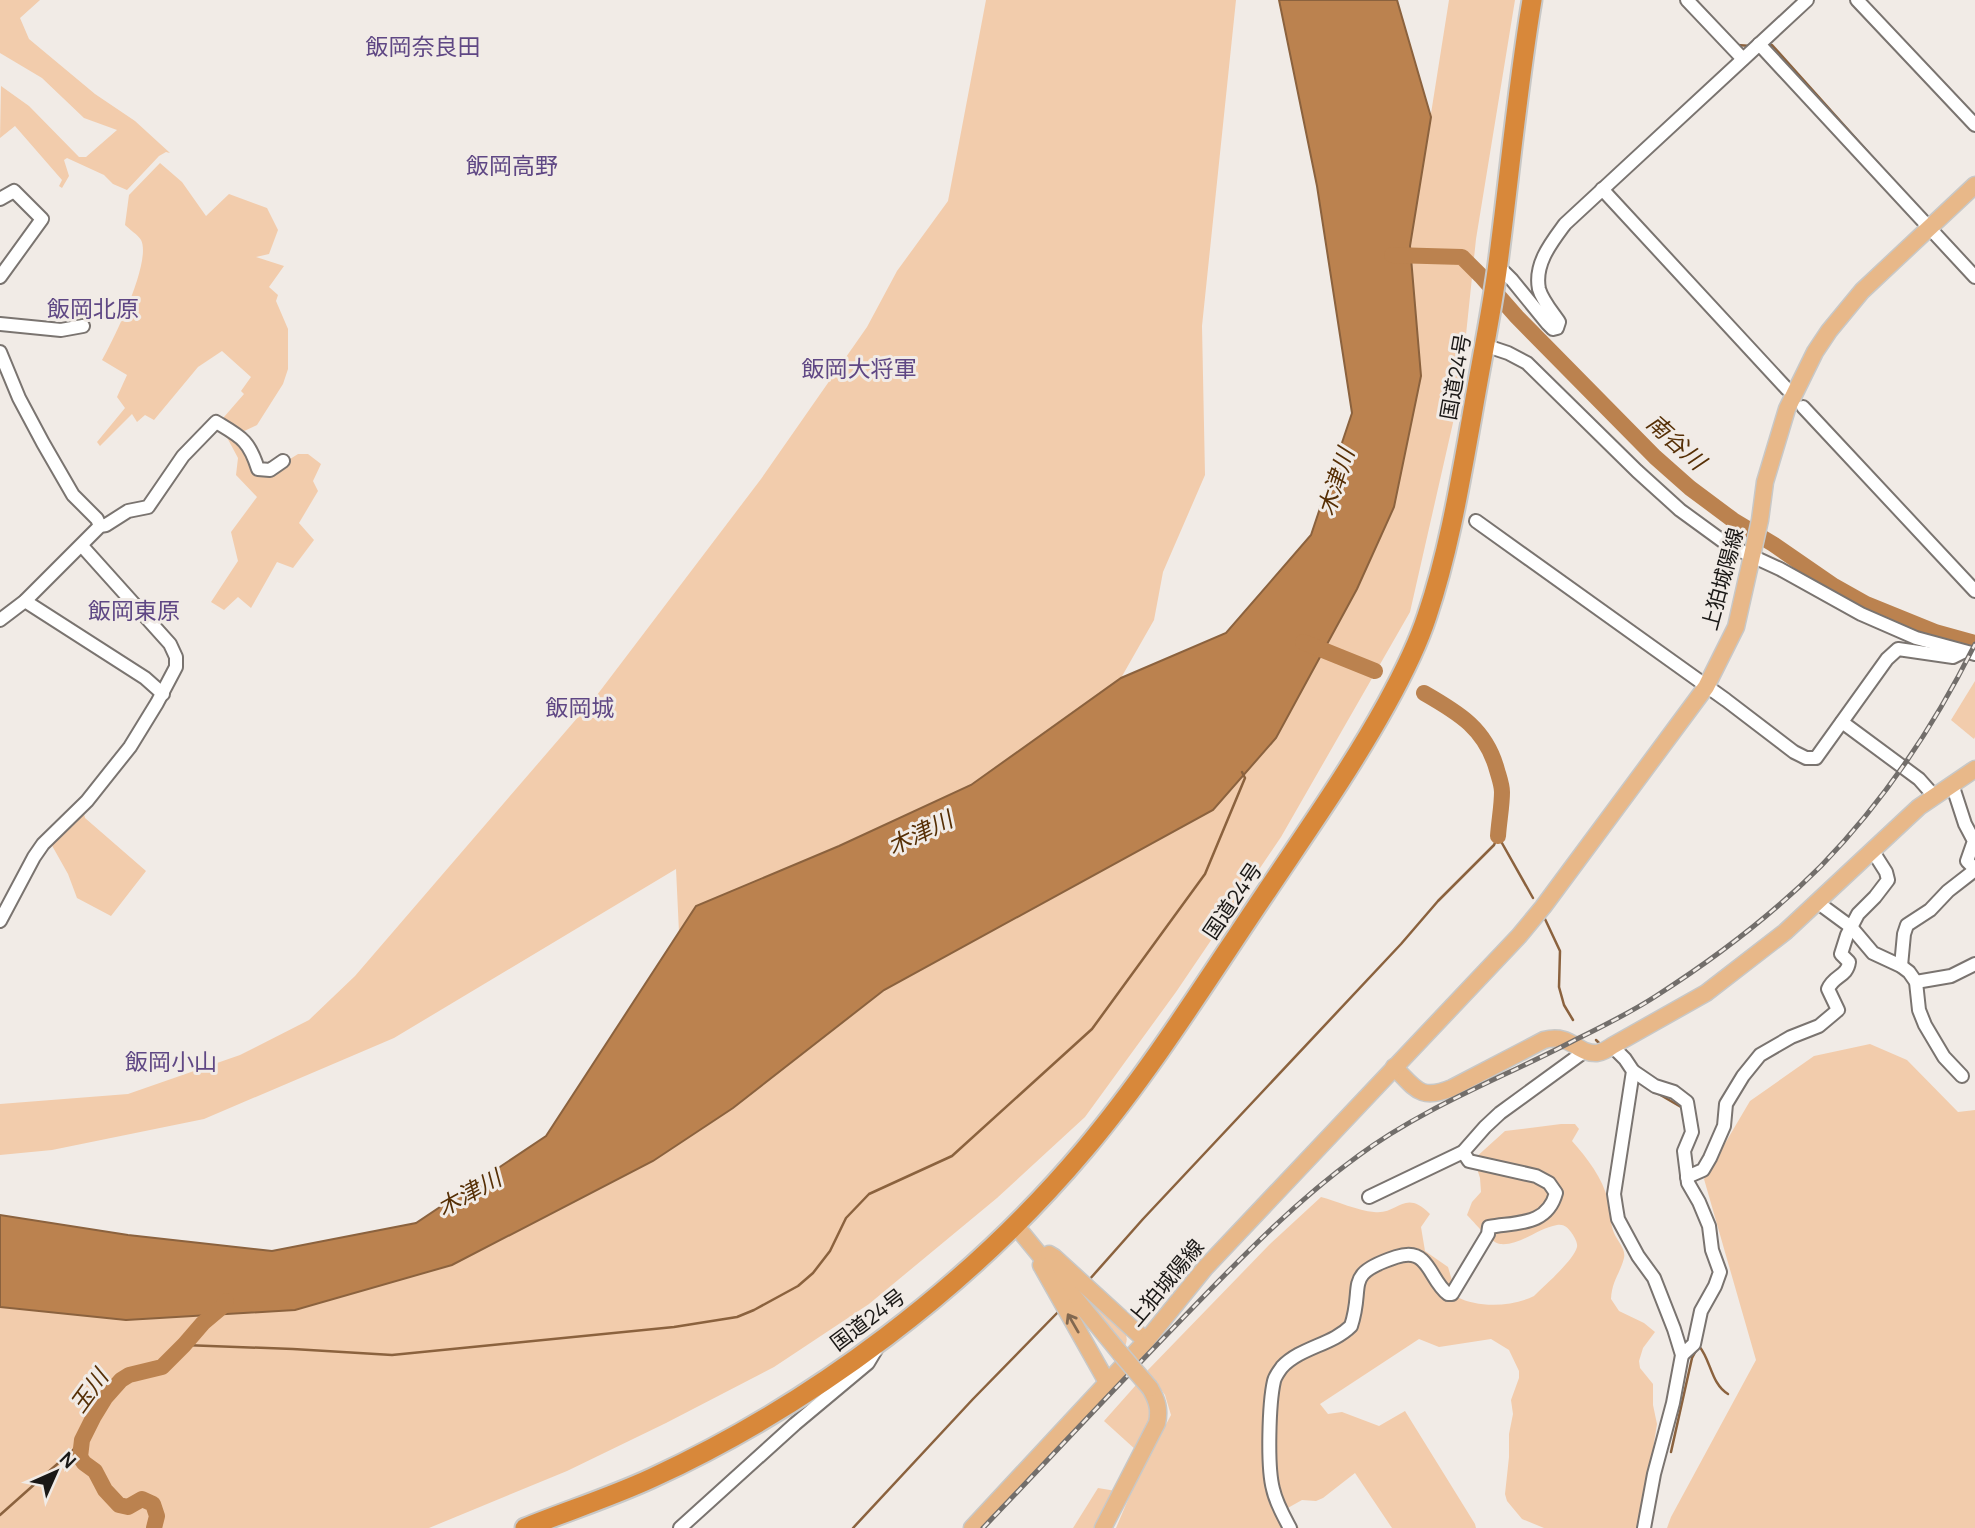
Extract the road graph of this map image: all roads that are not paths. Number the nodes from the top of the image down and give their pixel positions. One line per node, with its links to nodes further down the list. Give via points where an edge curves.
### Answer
1 (1532, 0): 12 (highway, 国道24号)
2 (1687, 0): 6 (street)
3 (1807, 0): 5 (street)
4 (1857, 0): 7 (street)
5 (1759, 44): 6 (street); 11 (street)
6 (1743, 59): 9 (street)
7 (1975, 125)
8 (1975, 185): 11 (main road, 上狛城陽線)
9 (1602, 189): 12 (street, via 1546,249 1539,290 1559,322 1557,328 1547,323); 20 (street)
10 (0, 199): 13 (street, via 14,191 42,219)
11 (1929, 228): 14 (street); 26 (main road, 上狛城陽線, via 1846,309 1815,352 1778,437 1765,482)
12 (1497, 267): 17 (highway, 国道24号)
13 (0, 277)
14 (1975, 277)
15 (0, 324): 16 (street, via 61,330)
16 (83, 326)
17 (1484, 345): 26 (street, via 1527,363 1681,510 1728,545); 53 (highway, 国道24号, via 1452,528 1427,618 1407,667 1360,752 1142,1078)
18 (0, 352): 19 (street)
19 (5, 370): 24 (street, via 73,495)
20 (1787, 389)
21 (1803, 407): 27 (street)
22 (283, 461): 24 (street, via 270,470 258,469 246,442 216,422 183,456 148,507 128,511)
23 (1476, 521): 31 (street)
24 (100, 526): 25 (street)
25 (82, 546): 28 (street); 32 (street, via 170,643 176,667)
26 (1754, 552): 30 (street, via 1861,614 1916,638); 31 (main road, 上狛城陽線, via 1736,627)
27 (1975, 591)
28 (25, 601): 29 (street); 32 (street)
29 (0, 620)
30 (1969, 653): 33 (street, via 1954,657 1898,649)
31 (1706, 687): 33 (street, via 1806,758 1816,758); 47 (main road, 上狛城陽線, via 1543,908)
32 (163, 694): 40 (street, via 130,747 87,801 43,844)
33 (1842, 722): 36 (street, via 1919,779)
34 (1975, 769): 35 (main road)
35 (1952, 784): 36 (main road); 38 (street, via 1974,841 1967,861)
36 (1934, 796): 37 (main road)
37 (1872, 850): 39 (main road); 41 (street, via 1888,880)
38 (1975, 869): 43 (street, via 1930,911 1907,925)
39 (1817, 902): 41 (street); 45 (main road, via 1706,993)
40 (0, 921)
41 (1851, 927): 43 (street, via 1873,953); 51 (street, via 1841,954 1849,962 1848,968 1828,989 1838,1010 1819,1026 1760,1055 1726,1104 1724,1126 1703,1170)
42 (1975, 964): 44 (street, via 1951,976)
43 (1902, 966): 44 (street)
44 (1916, 982): 49 (street, via 1925,1025)
45 (1612, 1046): 46 (main road, via 1599,1053); 48 (street)
46 (1585, 1051): 47 (main road, via 1561,1038 1544,1040 1437,1094 1415,1088); 50 (street, via 1500,1113)
47 (1394, 1067): 56 (main road, 上狛城陽線, via 1205,1268)
48 (1633, 1071): 51 (street, via 1687,1102 1692,1132 1684,1151); 57 (street, via 1614,1194 1618,1219 1654,1278)
49 (1962, 1076)
50 (1463, 1152): 52 (street); 63 (street, via 1469,1161 1536,1175 1556,1193 1553,1204 1536,1219 1489,1227 1452,1294 1442,1289 1414,1255 1400,1255 1367,1269 1357,1284 1351,1326 1282,1368 1274,1380 1270,1463 1278,1506)
51 (1687, 1177): 57 (street, via 1709,1226 1720,1272 1702,1311 1694,1344)
52 (1369, 1197)
53 (1016, 1226): 54 (main road); 55 (highway, 国道24号)
54 (1037, 1249): 56 (main road, via 1054,1256); 58 (main road, one-way to 54, via 1042,1269); 62 (main road, bridge, via 1157,1402 1157,1423)
55 (883, 1339): 59 (highway, 国道24号, via 773,1413 716,1445 653,1478); 60 (street, via 867,1363)
56 (1146, 1341): 58 (main road, 上狛城陽線)
57 (1682, 1355): 64 (street)
58 (1107, 1382): 61 (main road, 上狛城陽線)
59 (525, 1528)
60 (680, 1528)
61 (972, 1528)
62 (1103, 1528)
63 (1290, 1528)
64 (1644, 1528)

